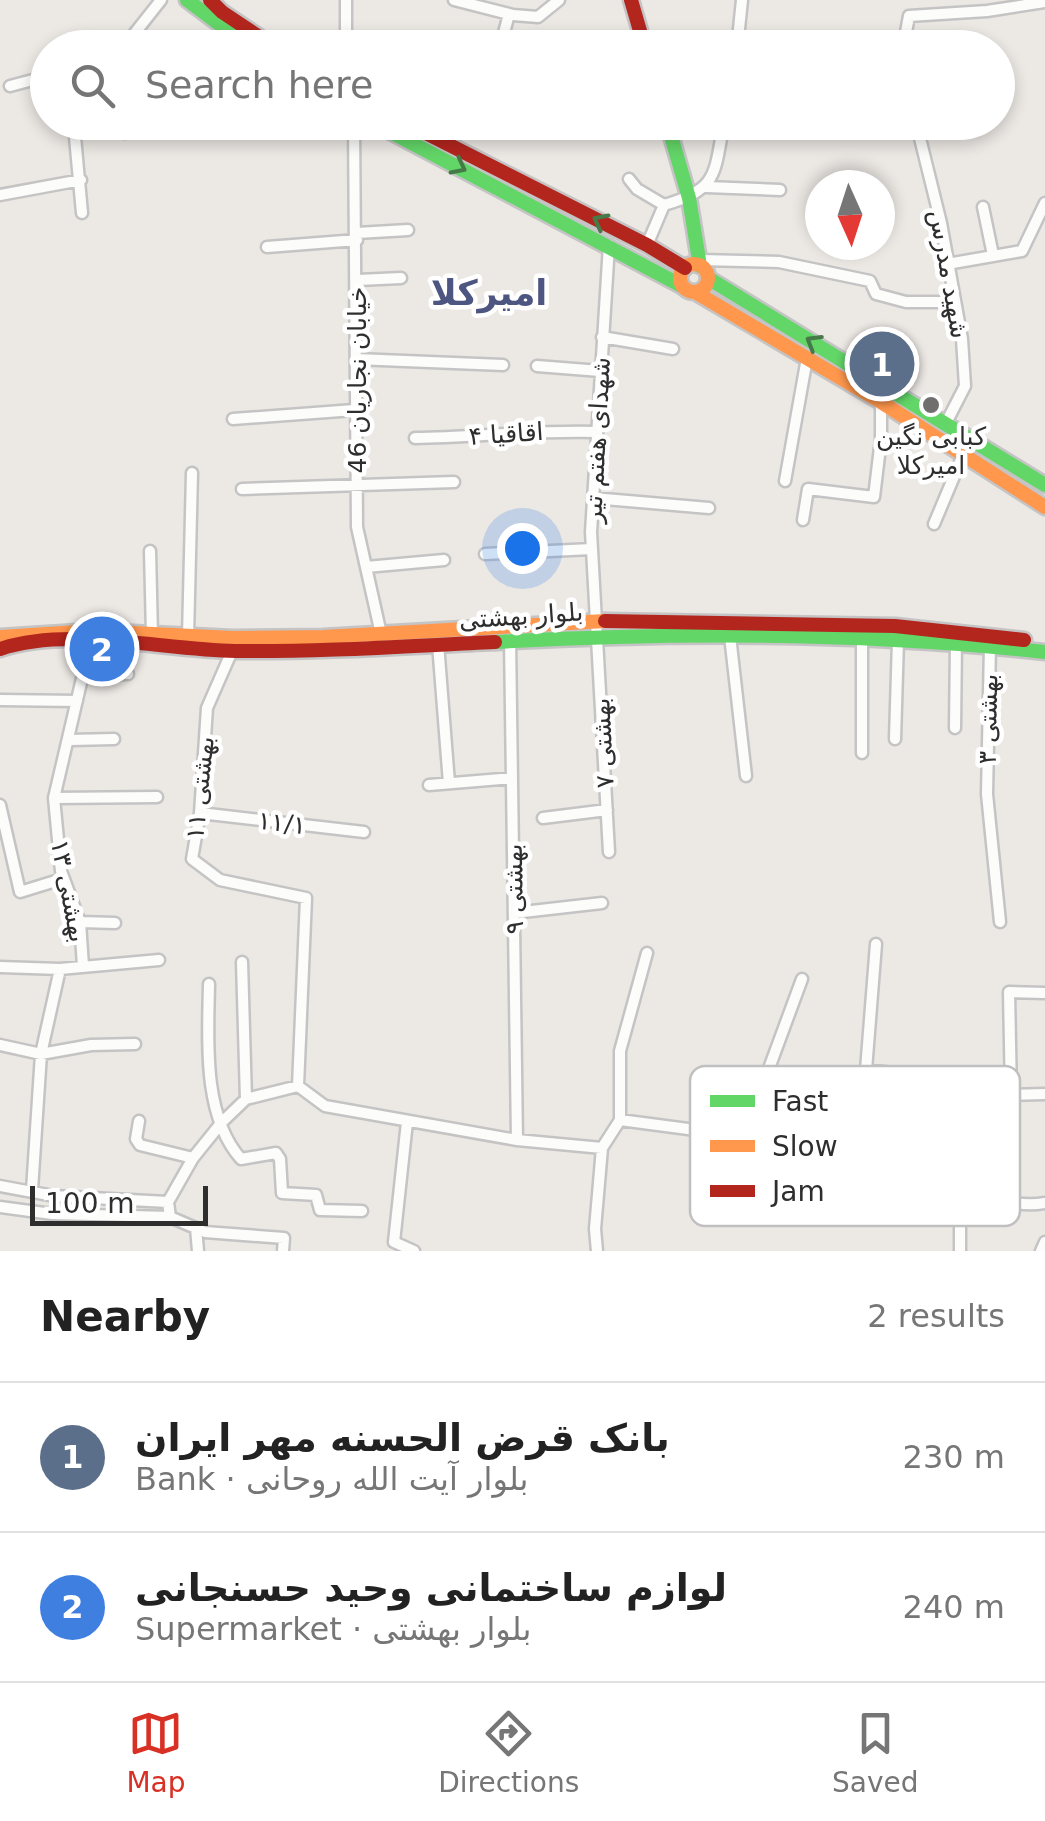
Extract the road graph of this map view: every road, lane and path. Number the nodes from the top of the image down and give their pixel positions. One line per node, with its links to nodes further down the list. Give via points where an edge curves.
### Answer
1 (161, 0): 12 (street)
2 (187, 0): 13 (main road)
3 (210, 0): 14 (main road)
4 (346, 0): 15 (street)
5 (454, 0): 9 (street)
6 (559, 0): 11 (street, via 538,17)
7 (631, 0): 17 (main road)
8 (742, 0): 18 (street)
9 (467, 2): 11 (street)
10 (1045, 2): 19 (street, via 909,16)
11 (509, 14): 16 (street)
12 (137, 30)
13 (226, 30)
14 (249, 30)
15 (346, 30)
16 (505, 30)
17 (640, 30)
18 (739, 30)
19 (906, 30)
20 (30, 81): 21 (street)
21 (10, 86)
22 (76, 140): 30 (street)
23 (354, 140): 40 (street, خیابان نجاریان 46)
24 (406, 140): 42 (main road, one-way to 42)
25 (440, 140): 41 (main road, one-way to 25)
26 (672, 140): 34 (main road)
27 (721, 140): 31 (street)
28 (920, 140): 45 (street, شهید مدرس)
29 (629, 179): 36 (street)
30 (81, 180): 33 (street); 38 (street)
31 (707, 187): 32 (street); 34 (street)
32 (780, 190)
33 (0, 195)
34 (689, 198): 36 (street); 46 (main road)
35 (1045, 203): 44 (street, via 1022,251)
36 (664, 204): 41 (street)
37 (983, 207): 44 (street)
38 (82, 213)
39 (408, 230): 40 (street)
40 (357, 236): 43 (street); 48 (street, خیابان نجاریان 46)
41 (648, 245): 46 (main road)
42 (609, 246): 49 (main road); 51 (street, شهدای هفتم تیر)
43 (267, 247)
44 (993, 255): 45 (street)
45 (947, 264): 50 (street, شهید مدرس)
46 (698, 268): 49 (main road, via 680,276); 49 (main road, via 704,288); 50 (street, via 779,262 870,282 876,294 906,302); 61 (main road, one-way to 46)
47 (402, 278): 48 (street)
48 (358, 280): 54 (street, خیابان نجاریان 46)
49 (689, 289): 53 (main road)
50 (954, 302): 61 (street, شهید مدرس, via 966,386)
51 (602, 337): 52 (street); 57 (street, شهدای هفتم تیر)
52 (673, 349)
53 (806, 358): 58 (main road); 66 (street)
54 (356, 359): 55 (street); 59 (street, خیابان نجاریان 46)
55 (503, 365)
56 (537, 366): 57 (street)
57 (600, 371): 62 (street, شهدای هفتم تیر)
58 (880, 402): 64 (main road); 74 (street, via 874,497 808,489)
59 (354, 410): 60 (street); 68 (street, خیابان نجاریان 46)
60 (232, 418)
61 (946, 423): 69 (main road)
62 (596, 432): 63 (street, اقاقیا ۴); 71 (street, شهدای هفتم تیر)
63 (415, 438)
64 (963, 454): 72 (main road); 75 (street)
65 (192, 473): 86 (street)
66 (785, 480)
67 (454, 482): 68 (street)
68 (356, 484): 70 (street); 80 (street, خیابان نجاریان 46, via 356,526)
69 (1045, 485)
70 (242, 488)
71 (593, 498): 73 (street); 77 (street, شهدای هفتم تیر)
72 (1045, 507)
73 (709, 508)
74 (803, 520)
75 (934, 524)
76 (150, 550): 83 (street)
77 (592, 550): 78 (street); 81 (street, شهدای هفتم تیر)
78 (485, 554)
79 (444, 560): 80 (street)
80 (366, 566): 90 (street, خیابان نجاریان 46)
81 (597, 628): 82 (main road, بلوار بهشتی); 84 (main road, بلوار بهشتی); 87 (main road, بلوار بهشتی); 90 (main road, بلوار بهشتی); 116 (street, بهشتی ۷)
82 (780, 631): 84 (main road, بلوار بهشتی); 88 (main road, بلوار بهشتی); 96 (main road, بلوار بهشتی, via 896,626)
83 (152, 635): 85 (main road, بلوار بهشتی); 86 (main road, بلوار بهشتی)
84 (730, 636): 109 (street)
85 (0, 637)
86 (188, 637): 90 (main road, بلوار بهشتی)
87 (510, 639): 94 (main road, بلوار بهشتی); 110 (street, بهشتی ۹)
88 (862, 639): 91 (main road, بلوار بهشتی); 108 (street)
89 (91, 640): 97 (main road, بلوار بهشتی); 98 (main road, بلوار بهشتی); 101 (street, بهشتی ۱۳)
90 (382, 640): 94 (main road, بلوار بهشتی); 98 (main road, بلوار بهشتی)
91 (898, 640): 92 (main road, بلوار بهشتی); 106 (street)
92 (956, 642): 95 (main road, بلوار بهشتی); 104 (street)
93 (1045, 642): 96 (main road, بلوار بهشتی)
94 (438, 644): 111 (street)
95 (990, 644): 96 (main road, بلوار بهشتی); 126 (street, بهشتی ۳, via 987,794)
96 (1024, 644): 99 (main road, بلوار بهشتی)
97 (0, 648)
98 (232, 650): 117 (street, بهشتی ۱۱, via 207,708)
99 (1045, 652)
100 (128, 674): 101 (street)
101 (83, 675): 103 (street, بهشتی ۱۳)
102 (0, 700): 103 (street)
103 (77, 701): 107 (street, بهشتی ۱۳)
104 (955, 728)
105 (114, 739): 107 (street)
106 (895, 739)
107 (70, 740): 114 (street, بهشتی ۱۳)
108 (862, 753)
109 (746, 776)
110 (512, 778): 111 (street); 124 (street, بهشتی ۹)
111 (449, 783): 112 (street)
112 (428, 784)
113 (157, 797): 114 (street)
114 (54, 798): 122 (street, بهشتی ۱۳)
115 (0, 805): 119 (street)
116 (607, 810): 118 (street); 121 (street, بهشتی ۷)
117 (200, 813): 120 (street, ۱۱/۱); 144 (street, بهشتی ۱۱, via 192,859 220,880 306,898)
118 (543, 818)
119 (2, 820): 122 (street, via 20,892)
120 (364, 832)
121 (609, 852)
122 (62, 880): 125 (street, بهشتی ۱۳)
123 (602, 903): 124 (street)
124 (514, 913): 153 (street, بهشتی ۹)
125 (80, 922): 127 (street); 132 (street, بهشتی ۱۳)
126 (1000, 922)
127 (115, 923)
128 (876, 944): 142 (street)
129 (647, 953): 148 (street, via 620,1051)
130 (159, 960): 132 (street)
131 (242, 962): 147 (street)
132 (83, 966): 134 (street)
133 (0, 967): 134 (street)
134 (60, 969): 140 (street)
135 (802, 978): 141 (street)
136 (209, 984): 150 (street, via 208,1077)
137 (1045, 992): 143 (street, via 1009,992)
138 (134, 1044): 140 (street)
139 (0, 1045): 140 (street)
140 (40, 1054): 157 (street)
141 (770, 1066)
142 (866, 1066)
143 (1010, 1066)
144 (298, 1086): 147 (street); 151 (street, via 325,1106)
145 (1045, 1094): 146 (street)
146 (1020, 1095)
147 (246, 1099): 150 (street)
148 (620, 1120): 152 (street); 154 (street)
149 (139, 1121): 155 (street, via 140,1146)
150 (222, 1122): 155 (street); 162 (street, via 242,1158 278,1155 282,1192 316,1195 320,1210)
151 (406, 1122): 153 (street); 166 (street)
152 (690, 1129)
153 (517, 1140): 154 (street)
154 (602, 1148): 170 (street)
155 (192, 1158): 158 (street)
156 (0, 1186): 157 (street)
157 (32, 1190): 158 (street)
158 (168, 1202): 163 (street)
159 (1045, 1203): 160 (street)
160 (1020, 1205)
161 (0, 1207): 163 (street)
162 (362, 1212)
163 (170, 1217): 164 (street)
164 (196, 1228): 167 (street); 168 (street, via 284,1238)
165 (1045, 1242): 171 (street)
166 (394, 1247): 169 (street)
167 (198, 1251)
168 (283, 1251)
169 (414, 1251)
170 (597, 1251)
171 (1041, 1251)

